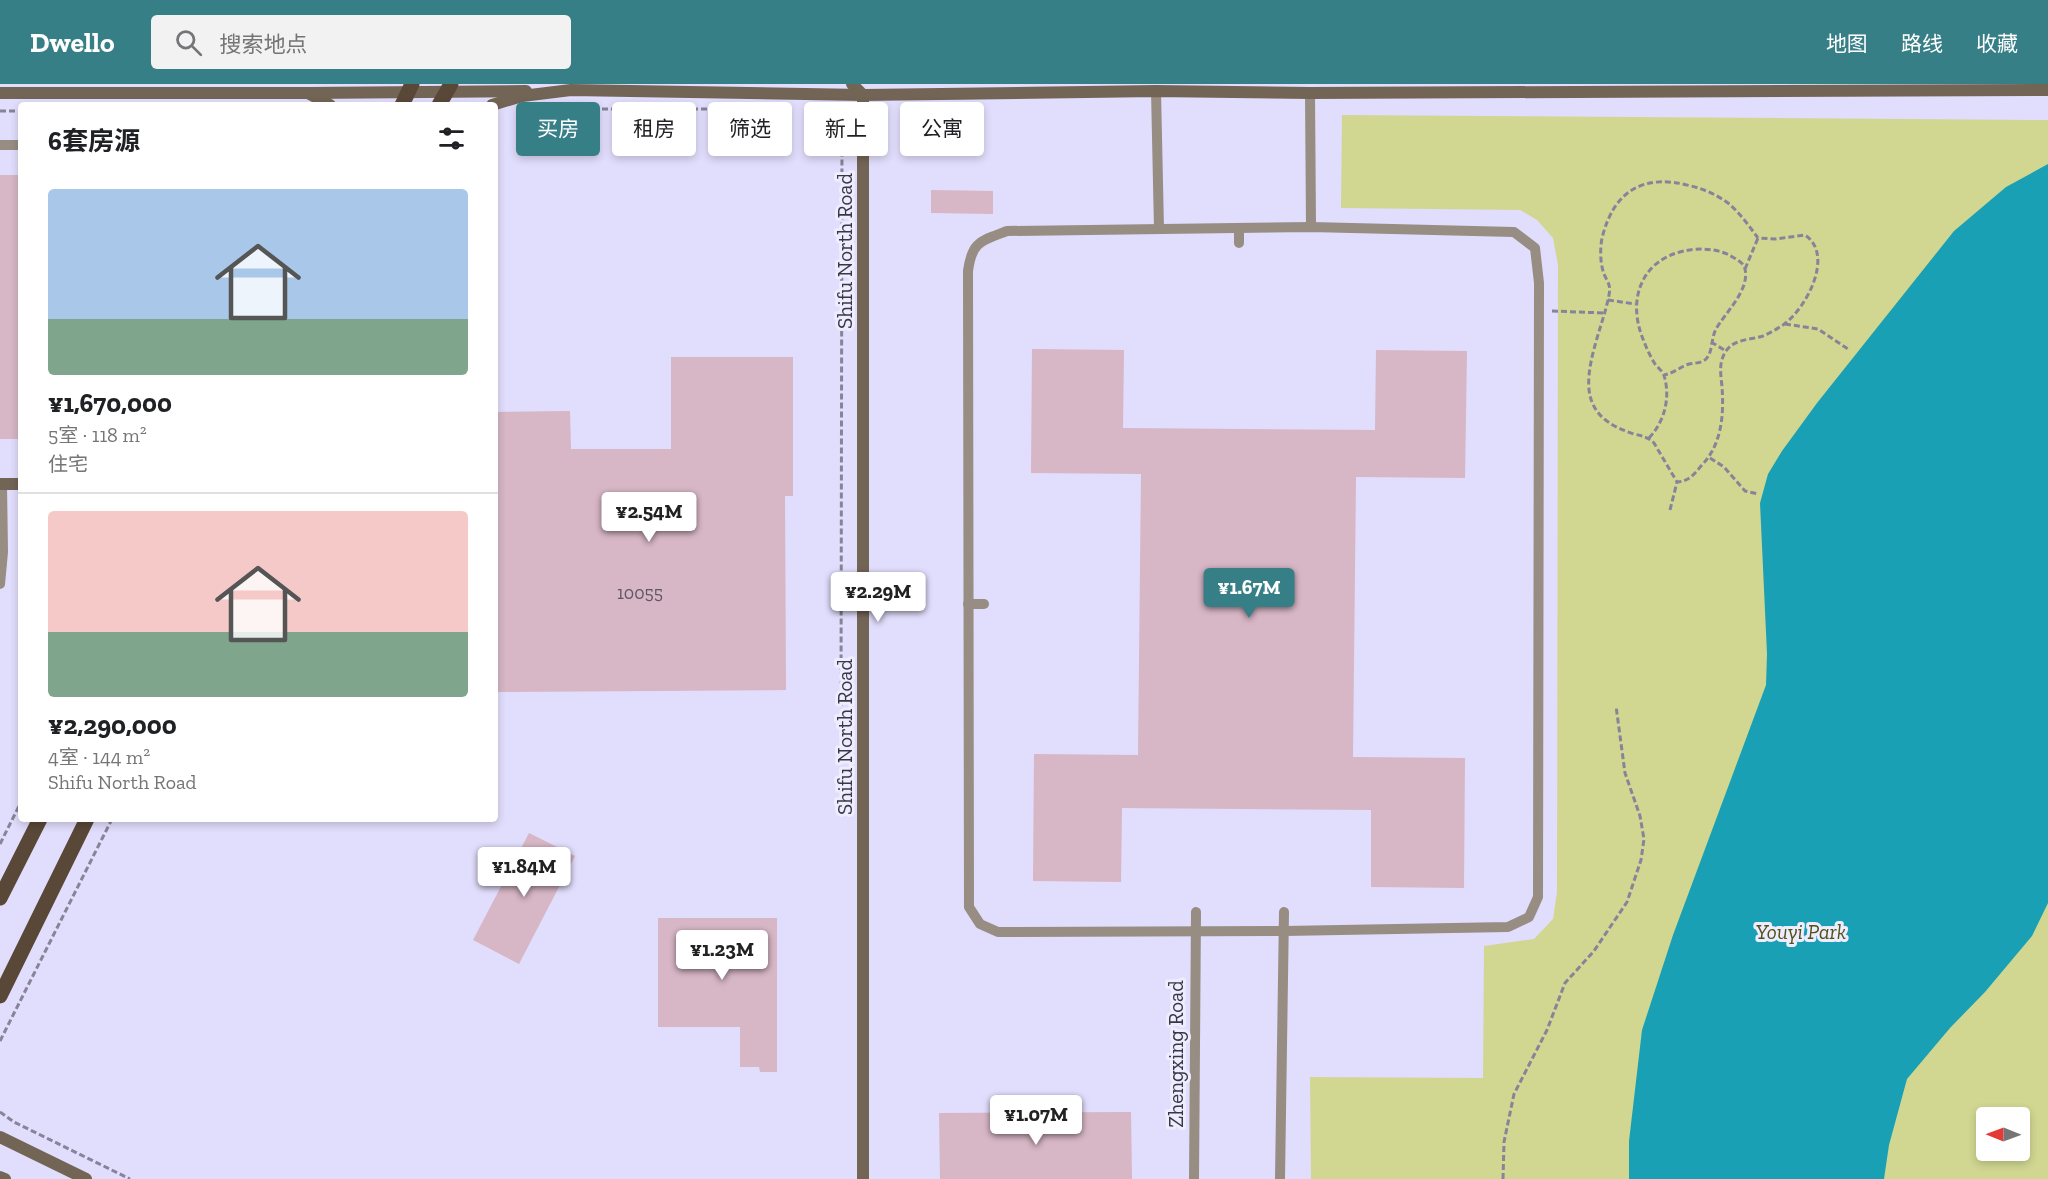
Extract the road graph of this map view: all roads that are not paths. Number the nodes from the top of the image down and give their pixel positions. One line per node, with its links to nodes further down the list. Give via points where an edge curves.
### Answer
1 (852, 84): 10 (main road)
2 (1310, 89): 4 (main road); 5 (main road); 15 (lane)
3 (571, 90): 9 (main road); 10 (main road); 12 (main road)
4 (2048, 90)
5 (1156, 91): 10 (main road); 17 (lane)
6 (0, 93): 7 (main road)
7 (308, 93): 8 (main road); 11 (main road)
8 (407, 94): 9 (main road)
9 (445, 94)
10 (863, 95): 36 (main road, Shifu North Road)
11 (324, 102)
12 (498, 103)
13 (0, 145): 14 (lane)
14 (18, 145)
15 (1311, 227): 16 (lane); 30 (lane, via 1514,232 1535,248 1539,283 1538,897 1529,917 1508,927)
16 (1239, 228): 17 (lane); 18 (lane)
17 (1159, 229): 22 (lane, via 1007,231 980,241 970,252)
18 (1239, 243)
19 (1, 484): 20 (main road); 21 (lane)
20 (18, 484)
21 (0, 584)
22 (968, 603): 23 (lane); 29 (lane, via 969,906 980,924 998,932)
23 (984, 604)
24 (38, 822): 26 (main road)
25 (86, 822): 31 (main road)
26 (0, 898)
27 (1196, 912): 29 (lane, Zhengxing Road)
28 (1284, 912): 30 (lane)
29 (1196, 930): 30 (lane); 37 (lane, Zhengxing Road)
30 (1285, 931): 38 (lane)
31 (0, 996)
32 (0, 1137): 35 (main road)
33 (0, 1177): 34 (main road)
34 (4, 1179)
35 (86, 1179)
36 (863, 1179)
37 (1194, 1179)
38 (1280, 1179)

